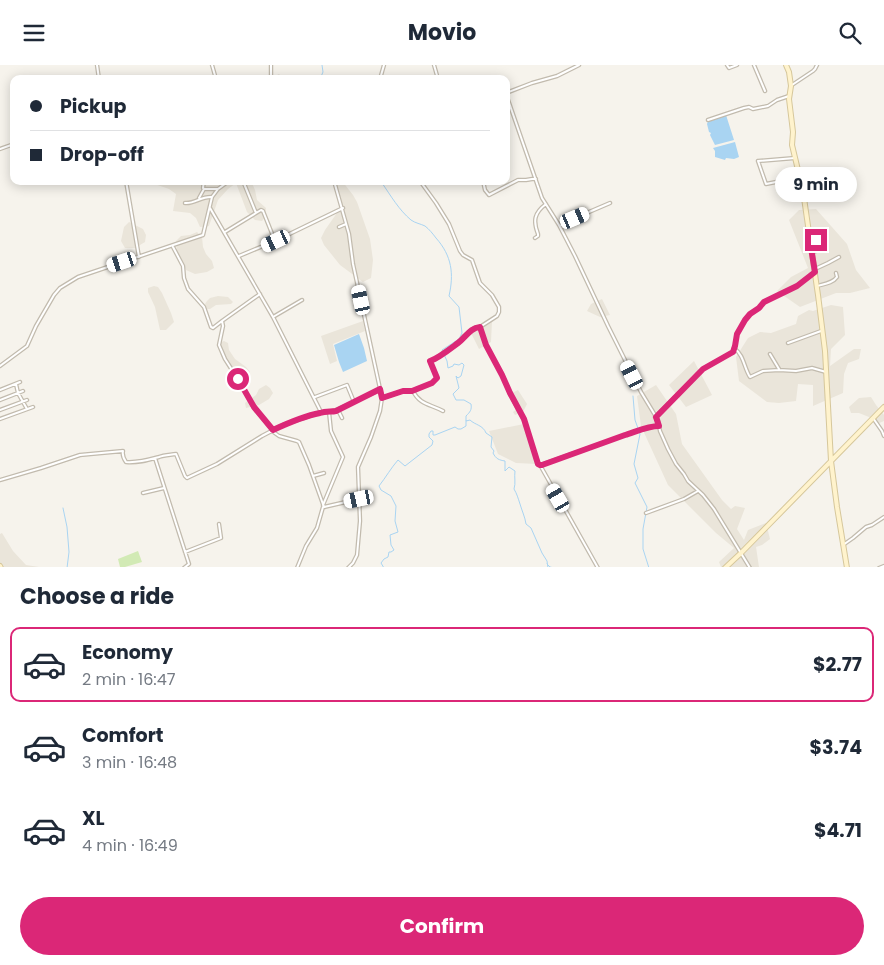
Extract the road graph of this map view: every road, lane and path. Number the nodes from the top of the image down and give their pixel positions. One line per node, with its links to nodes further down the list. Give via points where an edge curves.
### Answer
1 (579, 65): 8 (street, via 566,73)
2 (727, 65): 3 (street, via 729,68)
3 (737, 65)
4 (754, 65): 9 (street)
5 (786, 65): 7 (street)
6 (817, 65): 7 (street)
7 (790, 86): 10 (street)
8 (510, 91)
9 (765, 91)
10 (789, 96): 12 (street, via 768,106 744,108); 13 (street)
11 (510, 104): 14 (street)
12 (708, 120)
13 (795, 158): 15 (street, via 758,161 766,183); 42 (street)
14 (536, 179): 16 (street, via 518,180); 31 (street)
15 (776, 181)
16 (510, 184)
17 (127, 185): 47 (street)
18 (203, 185): 25 (street)
19 (224, 185): 26 (street)
20 (245, 185): 34 (street)
21 (335, 185): 33 (street)
22 (423, 185): 56 (street, via 449,224 460,251 472,260 480,283 499,307 497,316)
23 (484, 185): 24 (street, via 489,195)
24 (508, 185)
25 (204, 189): 26 (street); 28 (street)
26 (218, 189): 27 (street)
27 (212, 197): 28 (street); 32 (street)
28 (195, 201): 30 (street)
29 (610, 203): 36 (street)
30 (187, 204)
31 (546, 204): 36 (street); 39 (street, via 534,222 538,234)
32 (210, 207): 38 (street); 43 (street, via 203,235)
33 (343, 208): 35 (street); 41 (street)
34 (256, 213): 38 (street); 41 (street, via 263,211)
35 (346, 224): 37 (street); 66 (street)
36 (560, 226): 85 (street)
37 (339, 227)
38 (225, 232): 46 (street)
39 (535, 238)
40 (821, 238): 42 (street)
41 (276, 241): 46 (street)
42 (810, 242): 45 (street)
43 (173, 246): 47 (street); 55 (street, via 183,266 188,289 204,307 211,327)
44 (826, 246): 45 (street)
45 (812, 253): 49 (street)
46 (239, 256): 52 (street)
47 (139, 257): 61 (street, via 78,277 60,288 36,325 28,346)
48 (839, 257): 49 (street)
49 (815, 270): 51 (street); 59 (street, via 797,286 764,302 750,314 737,334)
50 (836, 273): 51 (street, via 836,279)
51 (817, 287): 57 (street)
52 (260, 294): 54 (street); 55 (street)
53 (302, 300): 54 (street)
54 (273, 317): 71 (street)
55 (222, 321): 90 (street, via 219,345 225,359 250,402)
56 (480, 327): 69 (street, via 474,328 430,361 436,380); 94 (street, via 524,419)
57 (822, 331): 58 (street); 63 (street)
58 (788, 343)
59 (734, 348): 62 (street, via 750,377 763,371); 85 (street, via 733,352 703,369)
60 (770, 354): 62 (street)
61 (0, 366)
62 (779, 370): 63 (street, via 812,368)
63 (826, 372): 93 (street)
64 (20, 382): 65 (street)
65 (16, 384): 67 (street); 70 (street)
66 (380, 389): 72 (street); 76 (street)
67 (0, 390)
68 (23, 391): 70 (street)
69 (412, 391): 72 (street); 82 (street, via 421,402)
70 (18, 393): 73 (street); 75 (street)
71 (314, 397): 76 (street, via 347,385); 83 (street)
72 (382, 398): 101 (street, via 358,467)
73 (0, 400)
74 (26, 400): 75 (street)
75 (23, 401): 79 (street); 80 (street)
76 (354, 402): 81 (street)
77 (33, 407): 79 (street)
78 (884, 407): 87 (street)
79 (27, 409): 88 (street)
80 (0, 410)
81 (338, 410): 84 (street); 86 (street)
82 (443, 411)
83 (321, 412): 84 (street); 90 (street)
84 (329, 412): 102 (street, via 331,431 343,457)
85 (656, 417): 89 (street)
86 (342, 418)
87 (873, 418): 91 (street); 93 (street)
88 (0, 419)
89 (659, 426): 94 (street); 99 (street, via 676,464)
90 (272, 431): 92 (street, via 187,478 176,454); 96 (street, via 299,443)
91 (884, 436)
92 (155, 458): 97 (street, via 130,463 124,460 123,451 87,453); 98 (street)
93 (831, 461): 106 (street); 108 (street)
94 (540, 465): 113 (street)
95 (324, 473): 96 (street)
96 (313, 476): 102 (street)
97 (0, 480)
98 (164, 488): 100 (street); 107 (street)
99 (698, 491): 103 (street); 108 (street, via 714,509)
100 (143, 493)
101 (359, 499): 102 (street); 112 (street, via 357,555)
102 (324, 506): 111 (street)
103 (646, 513)
104 (884, 517): 106 (street)
105 (219, 524): 107 (street, via 221,538)
106 (843, 546): 116 (street)
107 (185, 553): 110 (street, via 189,564)
108 (741, 553): 114 (street); 115 (street)
109 (884, 566): 117 (street)
110 (184, 567)
111 (298, 567)
112 (348, 567)
113 (598, 567)
114 (725, 567)
115 (750, 567)
116 (847, 567)
117 (878, 567)

